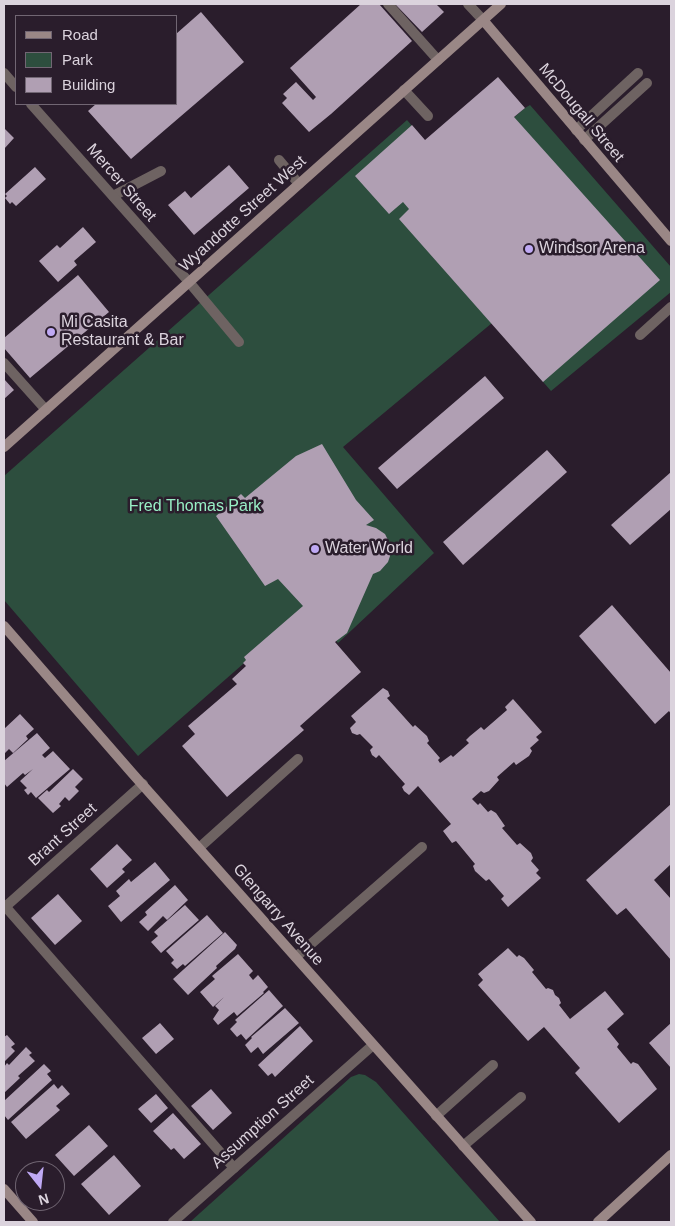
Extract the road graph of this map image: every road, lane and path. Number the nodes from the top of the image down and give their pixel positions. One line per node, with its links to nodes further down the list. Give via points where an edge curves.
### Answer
1 (388, 4): 5 (street)
2 (468, 4): 4 (street, McDougall Street)
3 (501, 4): 4 (main road, Wyandotte Street West)
4 (483, 20): 5 (main road, Wyandotte Street West); 13 (main road, McDougall Street)
5 (438, 60): 10 (main road, Wyandotte Street West)
6 (4, 73): 9 (street)
7 (638, 73): 13 (street)
8 (647, 83): 14 (street)
9 (15, 84)
10 (404, 90): 12 (street); 17 (main road, Wyandotte Street West)
11 (32, 105): 18 (street, Mercer Street)
12 (428, 116)
13 (576, 130): 14 (main road, McDougall Street)
14 (584, 140): 19 (main road, McDougall Street)
15 (279, 160): 17 (street)
16 (161, 171): 18 (street)
17 (299, 184): 20 (main road, Wyandotte Street West)
18 (113, 196): 20 (street, Mercer Street)
19 (671, 241)
20 (189, 282): 23 (street, Mercer Street); 25 (main road, Wyandotte Street West)
21 (671, 307): 22 (street)
22 (640, 335)
23 (239, 342)
24 (4, 363): 25 (street)
25 (46, 410): 26 (main road, Wyandotte Street West)
26 (4, 447)
27 (4, 626): 29 (main road, Glengarry Avenue)
28 (298, 759): 31 (street)
29 (143, 784): 31 (main road, Glengarry Avenue); 32 (street, Brant Street)
30 (422, 847): 33 (street)
31 (199, 848): 33 (main road, Glengarry Avenue)
32 (4, 907): 40 (street)
33 (296, 957): 34 (main road, Glengarry Avenue)
34 (373, 1045): 37 (main road, Glengarry Avenue); 40 (street, Assumption Street)
35 (493, 1065): 37 (street)
36 (520, 1097): 38 (street)
37 (436, 1116): 38 (main road, Glengarry Avenue)
38 (463, 1146): 44 (main road, Glengarry Avenue)
39 (671, 1155): 45 (main road)
40 (234, 1168): 43 (street, Assumption Street)
41 (4, 1189): 42 (main road)
42 (33, 1222)
43 (173, 1222)
44 (531, 1222)
45 (598, 1222)

